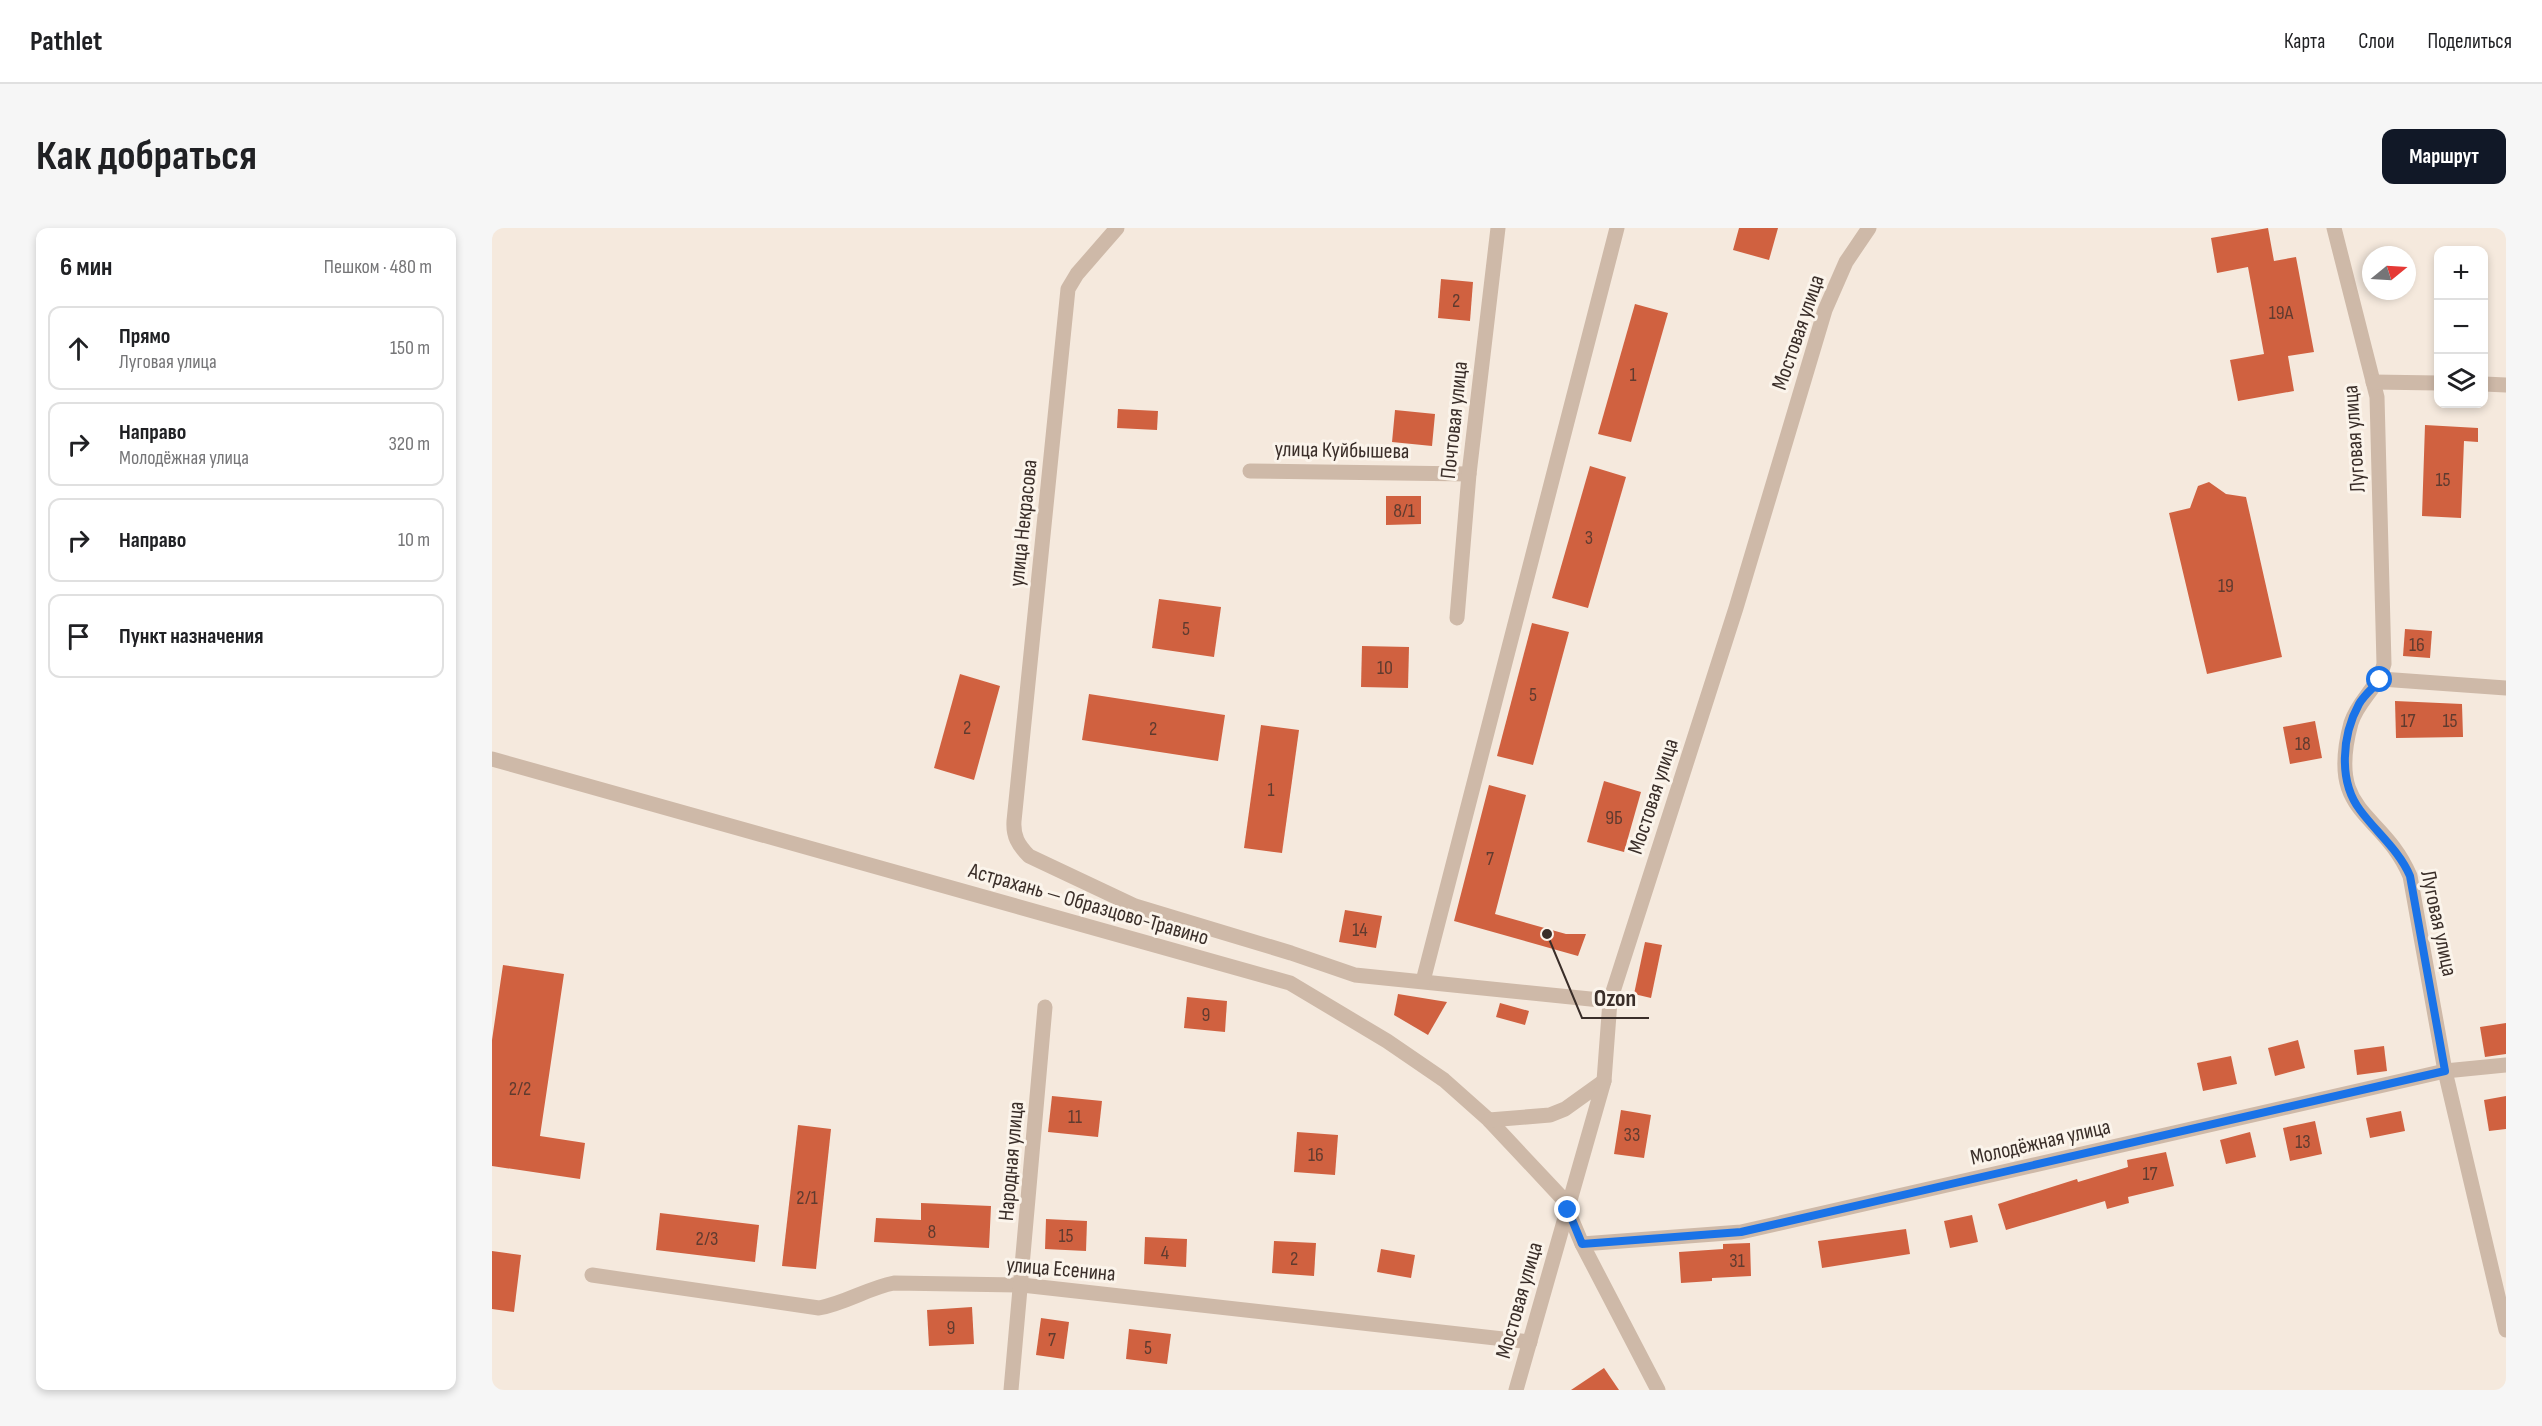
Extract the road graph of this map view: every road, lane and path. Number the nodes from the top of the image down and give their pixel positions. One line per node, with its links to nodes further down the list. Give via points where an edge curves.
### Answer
1 (1117, 228): 16 (street, улица Некрасова, via 1068,290 1014,821 1016,839 1029,856 1135,906 1355,975)
2 (1498, 228): 11 (street, Почтовая улица)
3 (1617, 228): 16 (street)
4 (1869, 228): 17 (street, Мостовая улица, via 1846,262 1825,310 1736,608)
5 (2334, 228): 6 (street, Луговая улица)
6 (2373, 382): 7 (street); 13 (street, Луговая улица, via 2377,397 2384,664)
7 (2434, 383)
8 (2488, 384): 9 (street)
9 (2506, 385)
10 (1250, 471): 11 (street, улица Куйбышева)
11 (1469, 474): 12 (street, Почтовая улица)
12 (1457, 618)
13 (2380, 680): 14 (street); 20 (street, Луговая улица, via 2360,702 2352,721 2344,766 2358,808 2404,862 2410,876)
14 (2506, 688)
15 (492, 759): 22 (street, Астрахань — Образцово-Травино, via 1290,983 1444,1080)
16 (1423, 981): 17 (street)
17 (1610, 1001): 21 (street, Мостовая улица)
18 (1045, 1007): 26 (street, Народная улица)
19 (2506, 1065): 20 (street, Молодёжная улица)
20 (2445, 1071): 24 (street, Молодёжная улица, via 1741,1232); 27 (street, Луговая улица)
21 (1604, 1082): 22 (street, via 1550,1116); 23 (street, Мостовая улица)
22 (1489, 1120): 23 (street, Астрахань — Образцово-Травино, via 1563,1199)
23 (1568, 1210): 24 (street, Астрахань — Образцово-Травино); 28 (street, Мостовая улица)
24 (1582, 1244): 31 (street, Астрахань — Образцово-Травино)
25 (592, 1275): 26 (street, улица Есенина, via 819,1308 894,1283)
26 (1022, 1285): 28 (street, улица Есенина); 29 (street, Народная улица)
27 (2506, 1330)
28 (1530, 1342): 30 (street, Мостовая улица)
29 (1011, 1390)
30 (1516, 1390)
31 (1658, 1390)

